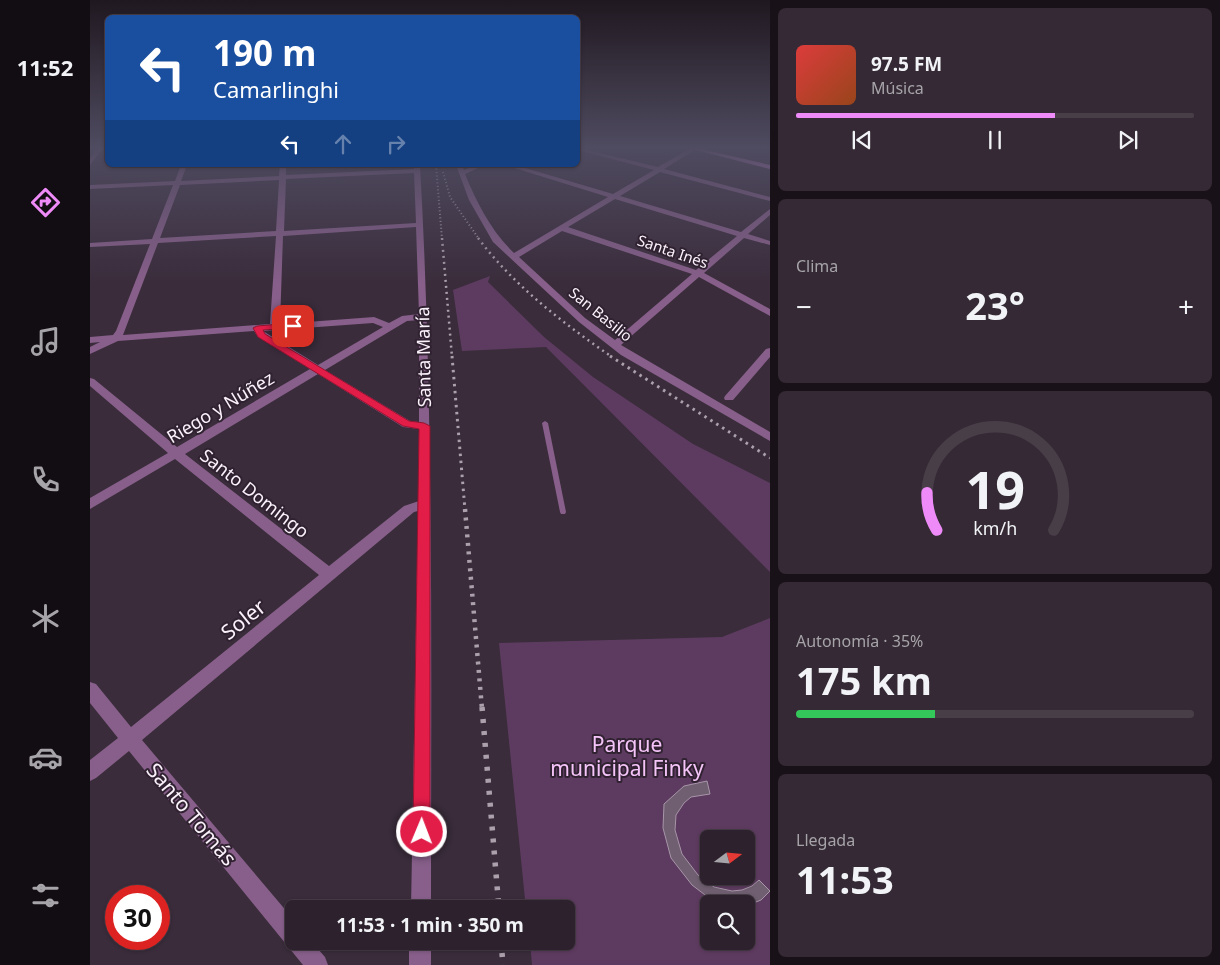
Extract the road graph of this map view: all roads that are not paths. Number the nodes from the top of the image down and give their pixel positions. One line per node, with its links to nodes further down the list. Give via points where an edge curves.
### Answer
1 (173, 193): 15 (street)
2 (281, 193): 13 (street)
3 (418, 193): 11 (street, Santa María)
4 (472, 193): 18 (street, San Basilio, via 488,227)
5 (601, 193): 8 (street)
6 (620, 193): 8 (street)
7 (751, 193): 9 (street)
8 (614, 197): 12 (street); 14 (street)
9 (770, 198)
10 (770, 211): 14 (street)
11 (419, 226): 13 (street); 21 (street, Santa María)
12 (562, 228): 18 (street); 19 (street, Santa Inés)
13 (279, 234): 15 (street); 22 (street)
14 (742, 234): 16 (street); 19 (street)
15 (156, 241): 17 (street); 25 (street)
16 (770, 243)
17 (90, 245)
18 (513, 257): 27 (street, San Basilio)
19 (698, 273): 20 (street, Santa Inés); 27 (street)
20 (770, 313)
21 (422, 317): 23 (street, Riego y Núñez, via 405,318); 34 (street, Santa María)
22 (274, 327): 23 (street, via 374,320); 24 (street)
23 (390, 327): 30 (street, Riego y Núñez)
24 (257, 328): 25 (street); 30 (street, via 261,336)
25 (116, 338): 26 (street); 28 (street)
26 (90, 340)
27 (614, 346): 35 (street, San Basilio)
28 (90, 351)
29 (770, 351): 32 (street)
30 (318, 369): 34 (street, via 407,424); 36 (street, Riego y Núñez)
31 (90, 382): 36 (street, Santo Domingo)
32 (729, 398)
33 (545, 423): 39 (lane)
34 (424, 426): 38 (street, Santa María)
35 (770, 437)
36 (177, 454): 37 (street, Riego y Núñez); 40 (street, Santo Domingo)
37 (90, 504)
38 (426, 504): 40 (street, Soler, via 410,508); 44 (street, Santa María)
39 (563, 512)
40 (330, 575): 42 (street, Soler)
41 (90, 690): 42 (street, Santo Tomás)
42 (130, 739): 43 (street, Soler); 45 (street, Santo Tomás)
43 (90, 772)
44 (420, 900)
45 (285, 926)
46 (304, 950): 48 (street)
47 (420, 950): 49 (street)
48 (317, 965)
49 (420, 965)

